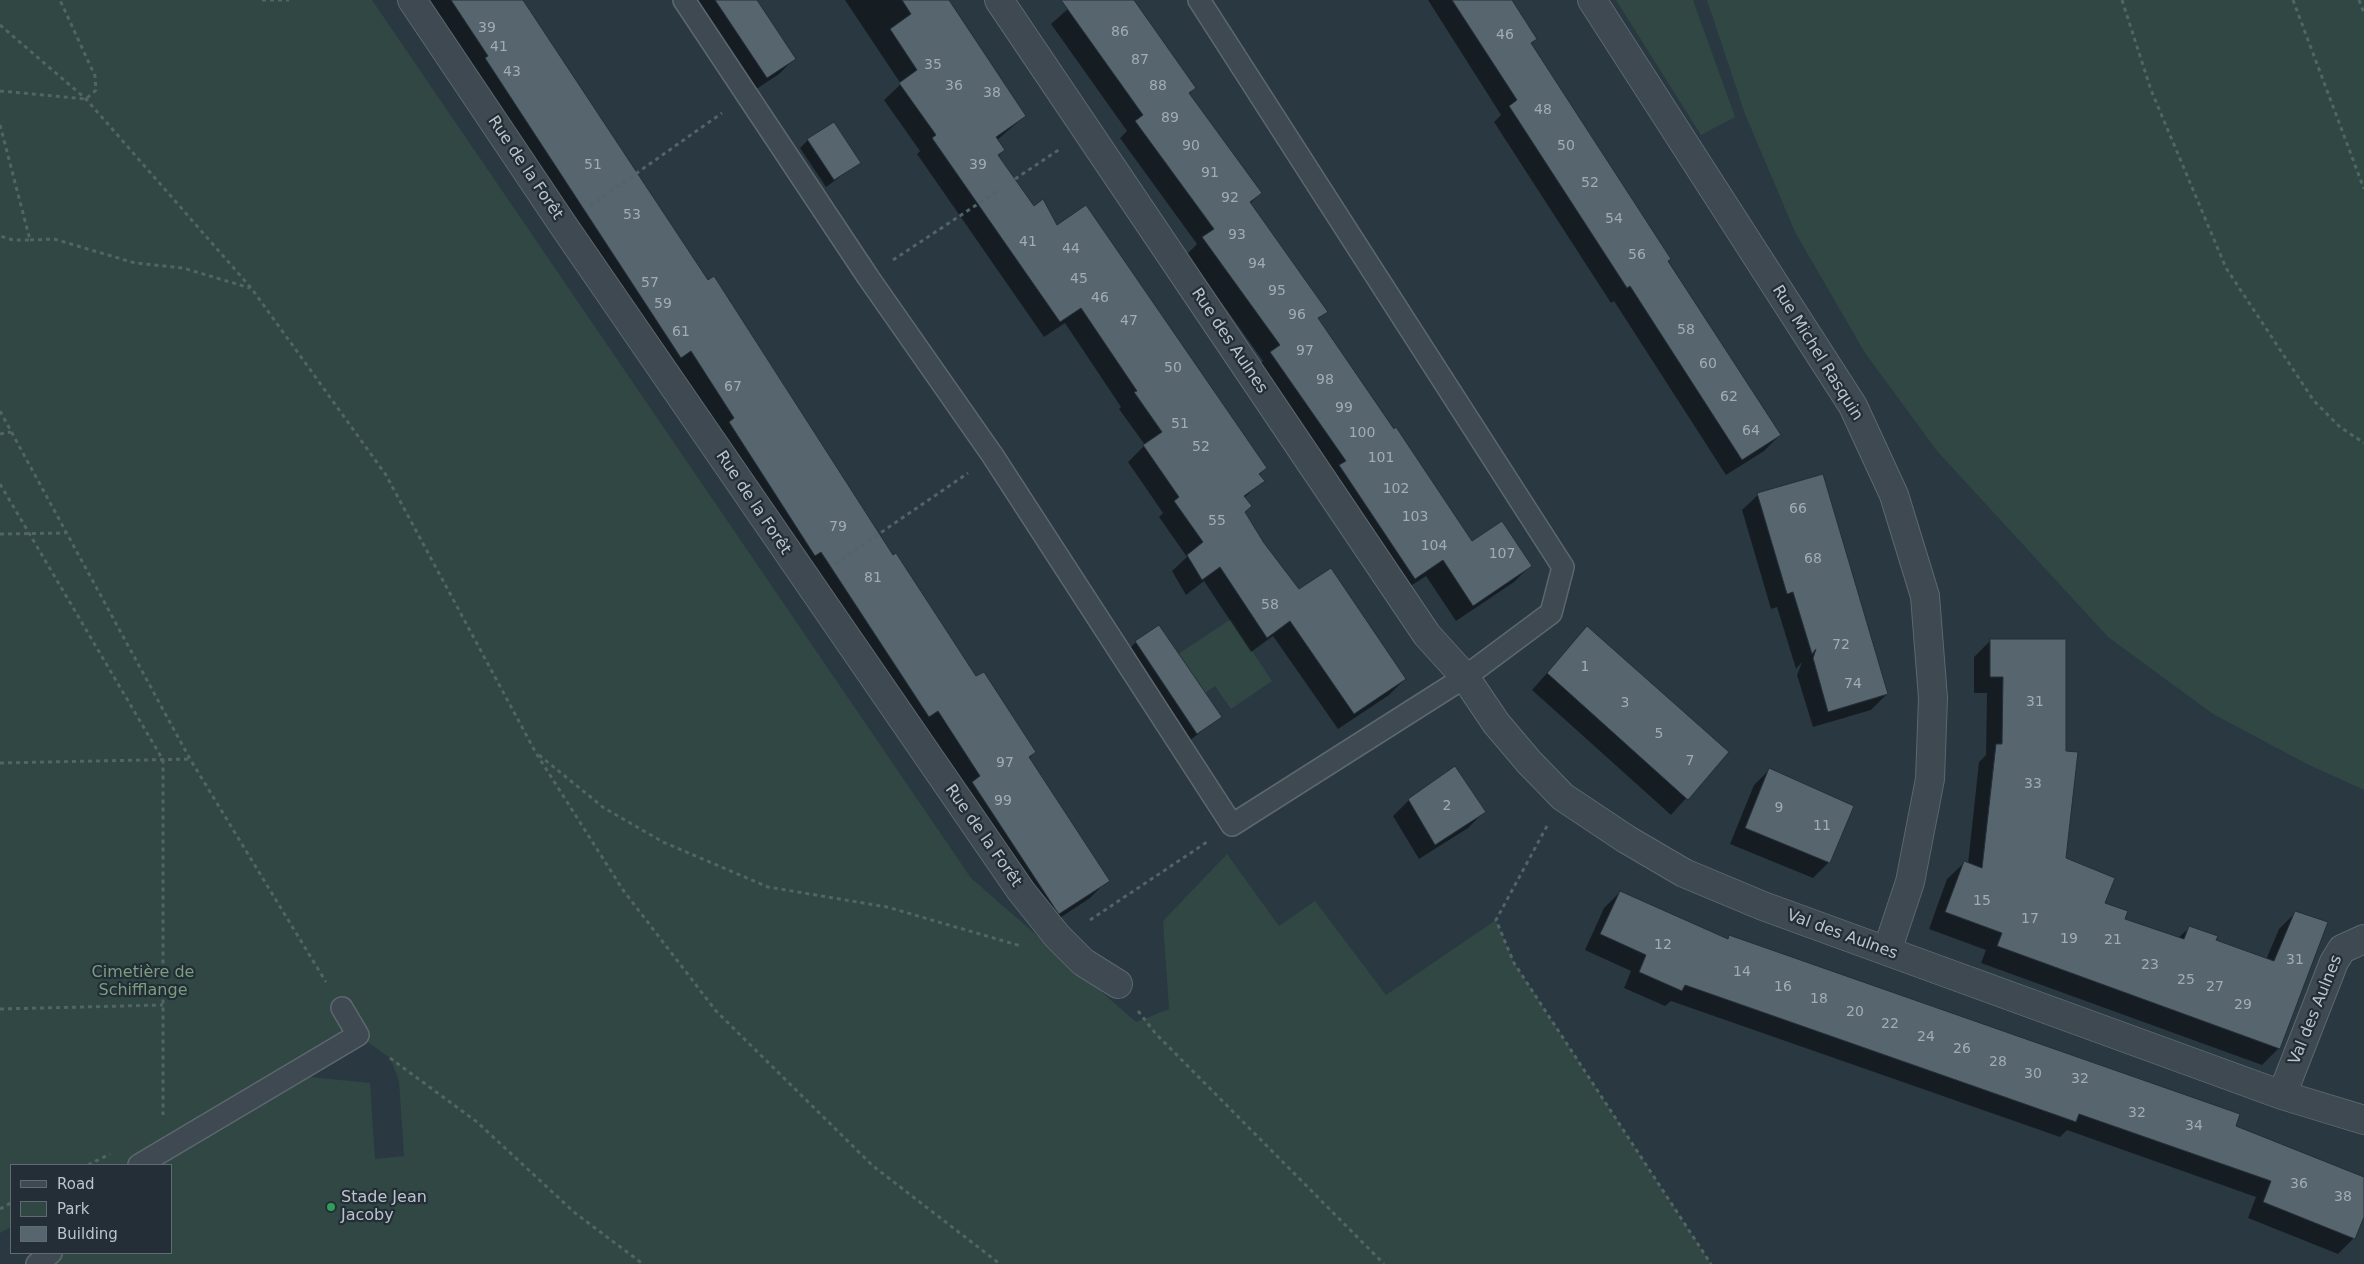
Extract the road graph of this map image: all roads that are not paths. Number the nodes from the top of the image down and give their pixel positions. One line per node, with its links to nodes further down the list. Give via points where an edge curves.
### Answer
1 (412, 0): 9 (street, Rue de la Forêt, via 1021,891 1083,962)
2 (684, 0): 6 (lane, via 868,277 993,456 1232,825)
3 (999, 0): 6 (street, Rue des Aulnes, via 1427,635)
4 (1199, 0): 6 (lane, via 1563,567 1551,613)
5 (1592, 0): 8 (street, Rue Michel Rasquin, via 1853,406 1894,495 1925,596 1933,698 1930,779 1910,882)
6 (1465, 678): 8 (street, Val des Aulnes, via 1496,723 1563,797 1626,839 1684,872 1763,906)
7 (2364, 940): 11 (street, Val des Aulnes, via 2342,949 2334,962)
8 (1887, 951): 11 (street, Val des Aulnes)
9 (1118, 984)
10 (342, 1008): 13 (lane, via 358,1035)
11 (2282, 1095): 12 (street, Val des Aulnes)
12 (2364, 1120)
13 (141, 1164)
14 (50, 1254): 15 (lane)
15 (37, 1264)

